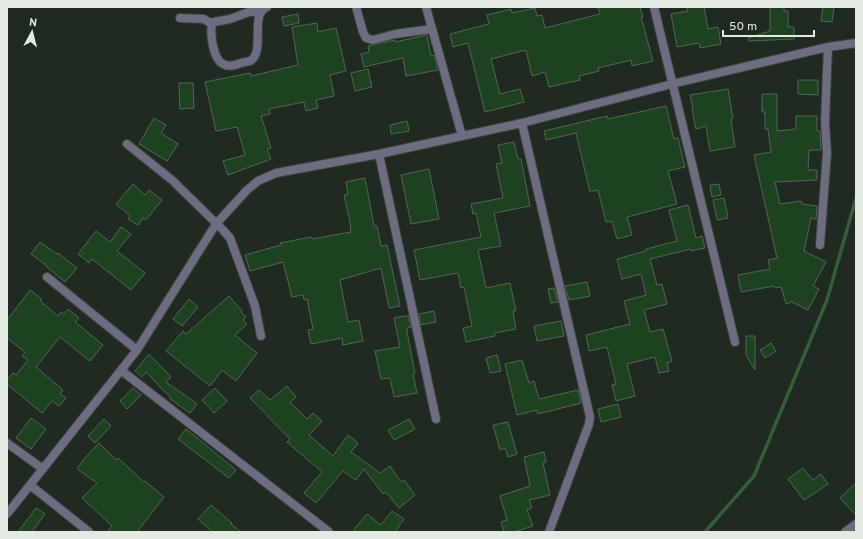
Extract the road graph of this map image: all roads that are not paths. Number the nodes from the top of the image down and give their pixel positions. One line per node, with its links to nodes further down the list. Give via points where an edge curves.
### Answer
1 (356, 7): 8 (street, via 366,38 373,40)
2 (426, 7): 8 (street)
3 (654, 7): 11 (street)
4 (264, 9): 5 (street); 7 (street, via 259,20 256,51 250,61 232,66 221,63 215,54 211,37)
5 (243, 10): 7 (street, via 230,19)
6 (180, 18): 7 (street, via 204,20)
7 (212, 24)
8 (432, 29): 13 (street)
9 (856, 43): 10 (street)
10 (828, 47): 11 (street); 17 (street, via 827,153)
11 (672, 84): 12 (street); 20 (street)
12 (522, 123): 13 (street); 31 (street, via 590,417)
13 (462, 136): 15 (street)
14 (127, 144): 16 (street, via 172,180)
15 (380, 154): 16 (street, via 276,173 258,181 247,190); 23 (street)
16 (216, 224): 19 (street, via 230,238 255,306); 21 (street)
17 (820, 245)
18 (46, 277): 21 (street)
19 (261, 336)
20 (735, 342)
21 (138, 350): 22 (street)
22 (122, 371): 25 (street); 30 (street)
23 (436, 419)
24 (7, 443): 25 (street)
25 (43, 469): 26 (street)
26 (30, 485): 27 (street); 29 (street)
27 (7, 514)
28 (856, 524): 32 (street)
29 (89, 532)
30 (329, 532)
31 (549, 532)
32 (845, 532)

